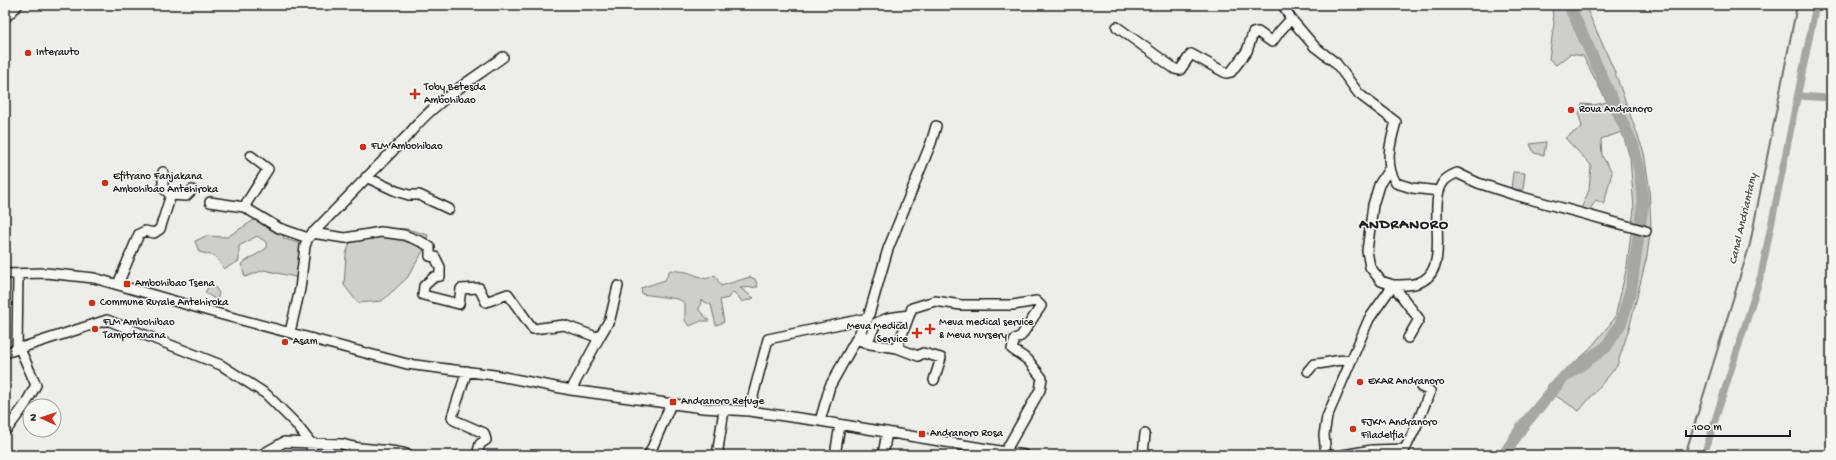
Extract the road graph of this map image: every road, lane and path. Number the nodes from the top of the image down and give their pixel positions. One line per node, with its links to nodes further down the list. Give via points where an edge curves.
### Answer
1 (16, 5): 3 (main road)
2 (1283, 5): 4 (street)
3 (5, 16)
4 (1291, 19): 5 (street, via 1272,42 1258,32 1253,33 1247,51 1231,72 1226,73 1192,54 1180,70 1175,69); 9 (street, via 1320,52 1336,63 1359,94 1396,122 1390,142)
5 (1117, 27)
6 (503, 56): 11 (street, via 421,118 408,135)
7 (936, 126): 26 (street, via 888,249)
8 (251, 156): 16 (street, via 268,169)
9 (1389, 169): 13 (street, via 1396,183); 23 (street, via 1379,185 1369,224 1367,251 1370,267 1381,282)
10 (163, 172): 14 (street, via 163,188)
11 (366, 177): 17 (street, via 396,191 419,195); 19 (street)
12 (192, 190): 14 (street, via 186,196)
13 (1439, 191): 18 (street, via 1449,176 1457,173 1515,195); 23 (street, via 1434,270 1423,281)
14 (170, 195): 22 (street, via 160,229 154,233 145,231 139,234)
15 (210, 202): 16 (street)
16 (244, 207): 19 (street, via 279,228)
17 (449, 209)
18 (1646, 231)
19 (310, 236): 27 (street, via 305,246 300,289); 28 (street, via 345,238 381,232 404,235 430,248 430,256 435,257 440,267 440,276 434,277 424,286 423,295 459,304 461,289 479,288 486,302 508,294 533,329 564,325)
20 (5, 274): 21 (street)
21 (18, 274): 22 (street, via 74,275); 32 (street)
22 (118, 284): 27 (street)
23 (1394, 285): 29 (street, via 1419,319); 34 (street, via 1369,319)
24 (618, 286): 28 (street, via 610,319)
25 (909, 315): 30 (street, via 888,318 876,323 869,339 864,336); 31 (street); 49 (street, via 912,308 935,301 961,305 1013,305 1036,301 1041,306 1021,336 1015,339 1012,349 1028,360 1042,378 1040,390)
26 (868, 318): 30 (street); 42 (street, via 768,339)
27 (290, 332): 35 (street, via 407,364)
28 (599, 338): 39 (street)
29 (1408, 338)
30 (856, 339): 31 (street); 43 (street, via 830,386)
31 (897, 348): 37 (street, via 918,356 923,353 941,358)
32 (18, 349): 33 (street); 45 (street, via 36,385 25,405 8,428); 48 (street, via 107,320 115,322 221,365 266,394)
33 (5, 353)
34 (1350, 361): 36 (street, via 1339,359 1326,364 1314,364); 61 (street, via 1327,417 1324,435)
35 (466, 371): 39 (street); 54 (street, via 452,417 484,433 486,440 480,444)
36 (1308, 371)
37 (934, 380)
38 (1421, 387): 50 (street, via 1430,391)
39 (571, 390): 40 (street)
40 (671, 404): 41 (street); 55 (street)
41 (724, 410): 42 (street); 56 (street)
42 (749, 411): 43 (street)
43 (820, 421): 44 (street)
44 (840, 425): 46 (street); 57 (street)
45 (5, 427)
46 (887, 432): 49 (street); 58 (street)
47 (1145, 434): 60 (street)
48 (310, 442): 51 (street, via 284,442); 52 (street); 53 (street, via 342,444)
49 (1005, 452): 59 (street)
50 (1408, 452): 62 (street, via 1372,450)
51 (261, 455)
52 (313, 455)
53 (409, 455)
54 (477, 455)
55 (648, 455)
56 (719, 455)
57 (835, 455)
58 (883, 455)
59 (1024, 455)
60 (1143, 455)
61 (1326, 455)
62 (1343, 455)

